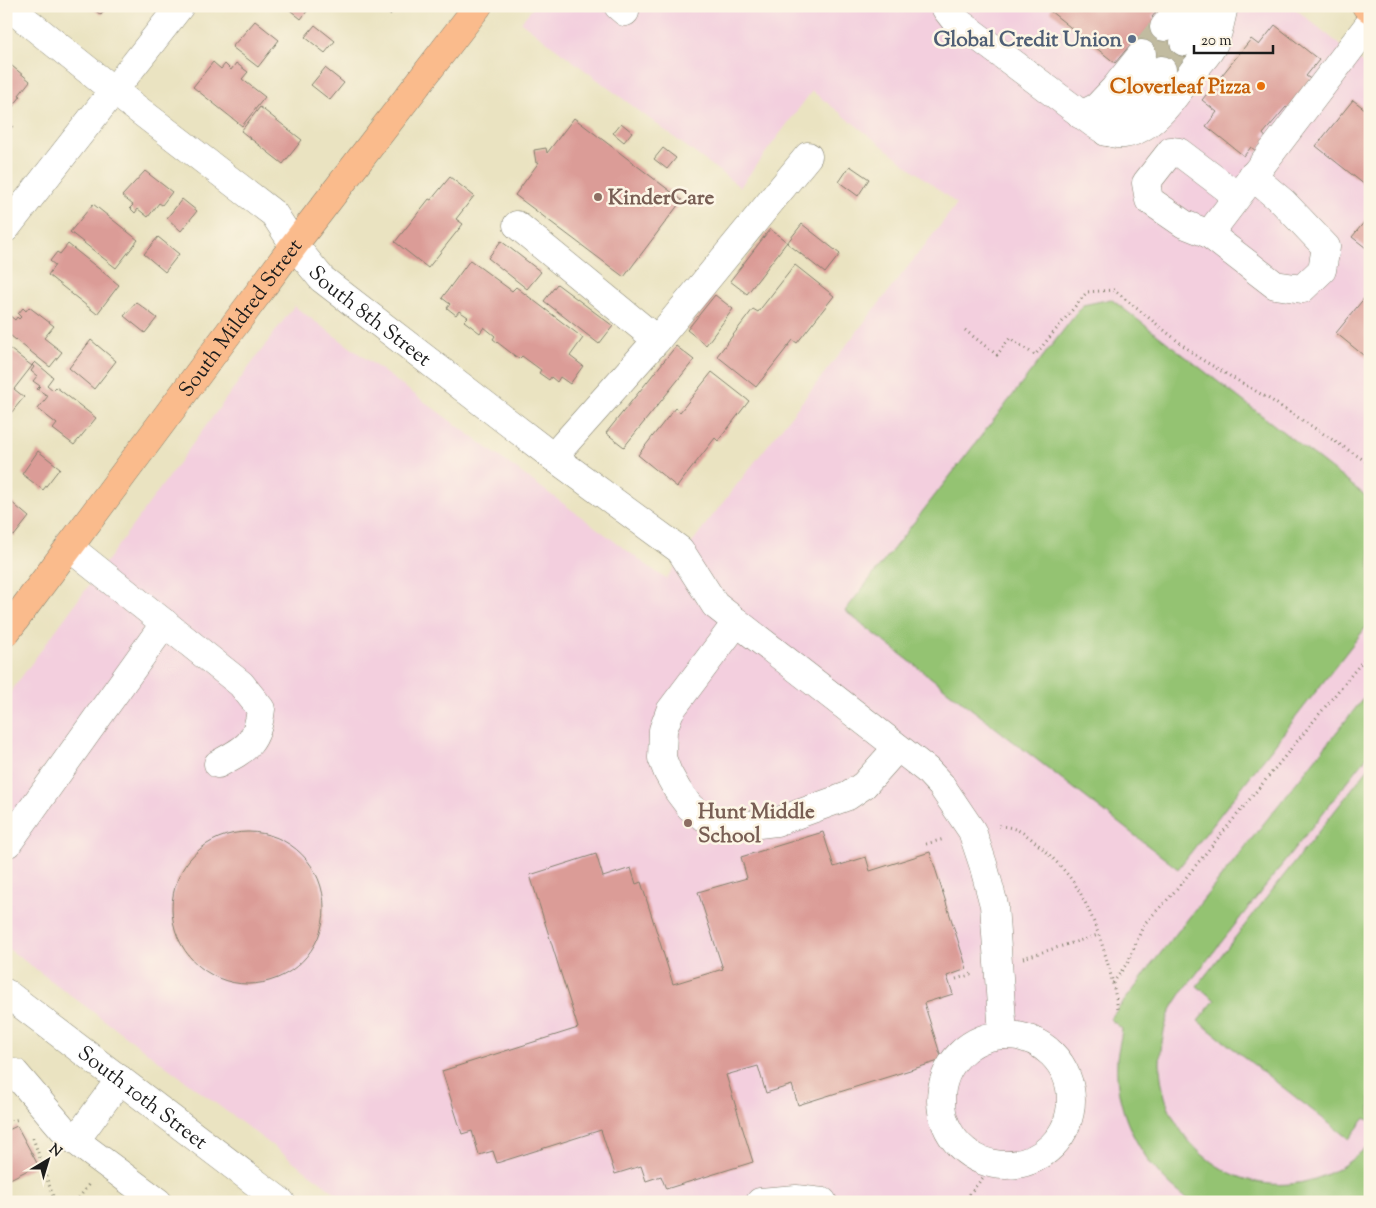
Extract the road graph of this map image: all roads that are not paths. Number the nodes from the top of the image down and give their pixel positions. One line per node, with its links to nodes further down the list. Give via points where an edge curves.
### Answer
1 (8, 6): 14 (street, South 8th Street)
2 (180, 6): 14 (street)
3 (478, 6): 21 (main road, South Mildred Street)
4 (946, 6): 15 (street, via 953,18)
5 (1181, 6): 12 (street)
6 (1198, 6): 12 (street)
7 (1212, 6): 12 (street)
8 (1224, 6): 15 (street, via 1213,45 1157,116 1138,131 1122,135)
9 (1366, 6): 10 (main road)
10 (1370, 9)
11 (1370, 23): 17 (street)
12 (1174, 35)
13 (1152, 62): 15 (street, via 1114,89 1097,107)
14 (114, 90): 19 (street); 21 (street, South 8th Street, via 274,214)
15 (1094, 124)
16 (808, 156): 22 (street)
17 (1245, 186): 20 (street); 20 (street, via 1179,152 1171,151 1146,183 1149,200 1184,224); 20 (street, via 1283,202 1326,247 1322,270 1302,289 1275,285)
18 (517, 225): 22 (street)
19 (6, 228)
20 (1209, 234)
21 (294, 245): 23 (street, South 8th Street, via 322,279); 24 (main road, South Mildred Street)
22 (657, 340): 23 (street)
23 (554, 457): 25 (street, South 8th Street, via 680,550 715,605)
24 (69, 547): 26 (street); 27 (main road, South Mildred Street)
25 (736, 622): 28 (street); 28 (street, via 670,711 663,730 662,758 690,807 702,816 723,824 776,822 848,796 864,785)
26 (165, 623): 29 (street, via 241,684 261,709 259,727 247,747); 30 (street)
27 (6, 632)
28 (897, 748): 32 (street, via 941,785 972,831 994,905)
29 (218, 764)
30 (8, 843)
31 (6, 993): 34 (street, South 10th Street)
32 (1003, 1035): 32 (street, via 1033,1042 1058,1061 1066,1074 1071,1105 1068,1120 1052,1147 1025,1163 1010,1165 979,1159 954,1140 946,1126 941,1096 948,1073 961,1054 987,1038)
33 (6, 1076): 35 (street, via 15,1073)
34 (120, 1079): 35 (street); 37 (street, South 10th Street)
35 (76, 1140): 36 (street)
36 (158, 1202)
37 (281, 1202)
38 (760, 1202): 39 (street)
39 (823, 1202)

